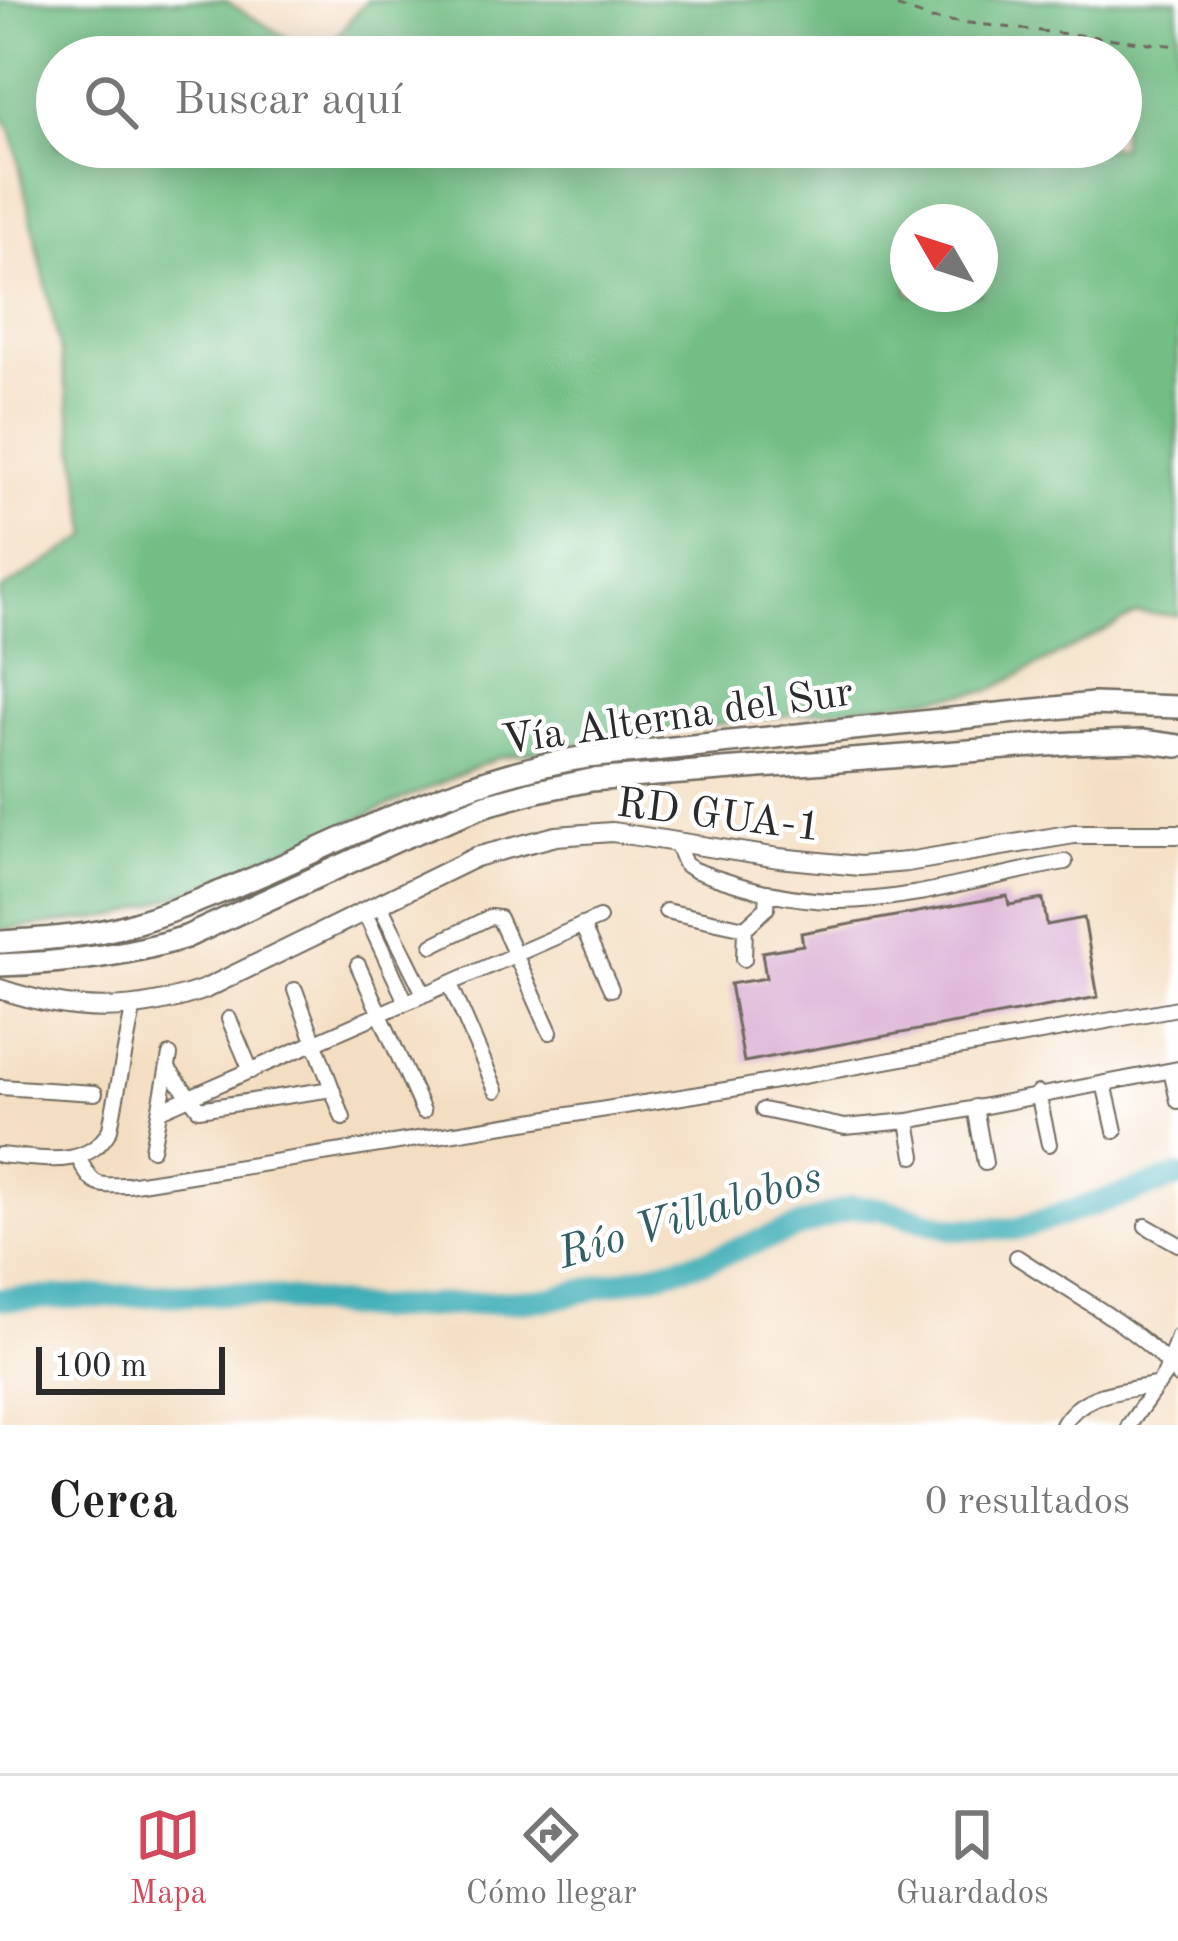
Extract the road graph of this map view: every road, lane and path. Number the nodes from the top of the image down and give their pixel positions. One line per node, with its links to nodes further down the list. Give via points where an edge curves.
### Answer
1 (880, 0): 2 (path, via 931,19)
2 (1087, 36)
3 (1142, 42): 4 (path)
4 (1178, 46)
5 (1178, 707): 16 (highway, Vía Alterna del Sur, via 1094,704 538,765 479,781 149,919)
6 (1178, 746): 21 (highway, Vía Alterna del Sur, via 1073,743 591,780 486,805 149,949)
7 (1178, 834): 8 (main road, RD GUA-1, via 1074,834 860,866)
8 (675, 840): 10 (street, via 694,870); 11 (main road, RD GUA-1, via 612,832 522,842)
9 (1065, 862): 10 (street, via 883,897)
10 (768, 892): 15 (street, via 767,908)
11 (371, 907): 26 (street); 27 (street); 29 (main road, RD GUA-1, via 205,989)
12 (666, 910): 15 (street)
13 (599, 918): 14 (street)
14 (583, 925): 18 (street); 24 (street)
15 (745, 928): 19 (street)
16 (0, 942)
17 (433, 945): 18 (street, via 495,916)
18 (515, 954): 22 (street); 32 (street)
19 (744, 959)
20 (358, 964): 30 (street)
21 (10, 965)
22 (450, 984): 26 (street); 39 (street)
23 (0, 989): 29 (main road, RD GUA-1, via 64,1007)
24 (611, 989)
25 (295, 990): 33 (street)
26 (424, 994): 27 (street)
27 (406, 1002): 30 (street)
28 (1178, 1008): 55 (street, via 710,1093 128,1185 99,1186)
29 (133, 1009): 55 (street, via 110,1129)
30 (382, 1013): 33 (street); 47 (street)
31 (229, 1019): 35 (street)
32 (550, 1032)
33 (314, 1041): 35 (street); 38 (street)
34 (1174, 1070): 36 (street); 43 (street)
35 (251, 1071): 42 (street)
36 (1104, 1083): 41 (street); 50 (street)
37 (0, 1087): 40 (street)
38 (332, 1089): 42 (street, via 205,1109); 48 (street)
39 (496, 1090)
40 (95, 1093)
41 (1038, 1093): 44 (street); 51 (street)
42 (191, 1094): 45 (street); 45 (street, via 170,1062)
43 (1178, 1101)
44 (975, 1107): 49 (street); 56 (street)
45 (160, 1110): 52 (street)
46 (763, 1110): 49 (street, via 845,1127)
47 (423, 1111)
48 (343, 1118)
49 (908, 1120): 54 (street)
50 (1115, 1131)
51 (1049, 1144)
52 (152, 1149)
53 (0, 1155): 55 (street)
54 (914, 1156)
55 (78, 1157)
56 (985, 1162)
57 (1146, 1226): 58 (street)
58 (1178, 1244)
59 (1017, 1257): 61 (street)
60 (1178, 1336): 61 (street)
61 (1175, 1368): 62 (street)
62 (1159, 1384): 63 (street, via 1095,1396); 64 (street)
63 (1063, 1425)
64 (1129, 1425)

